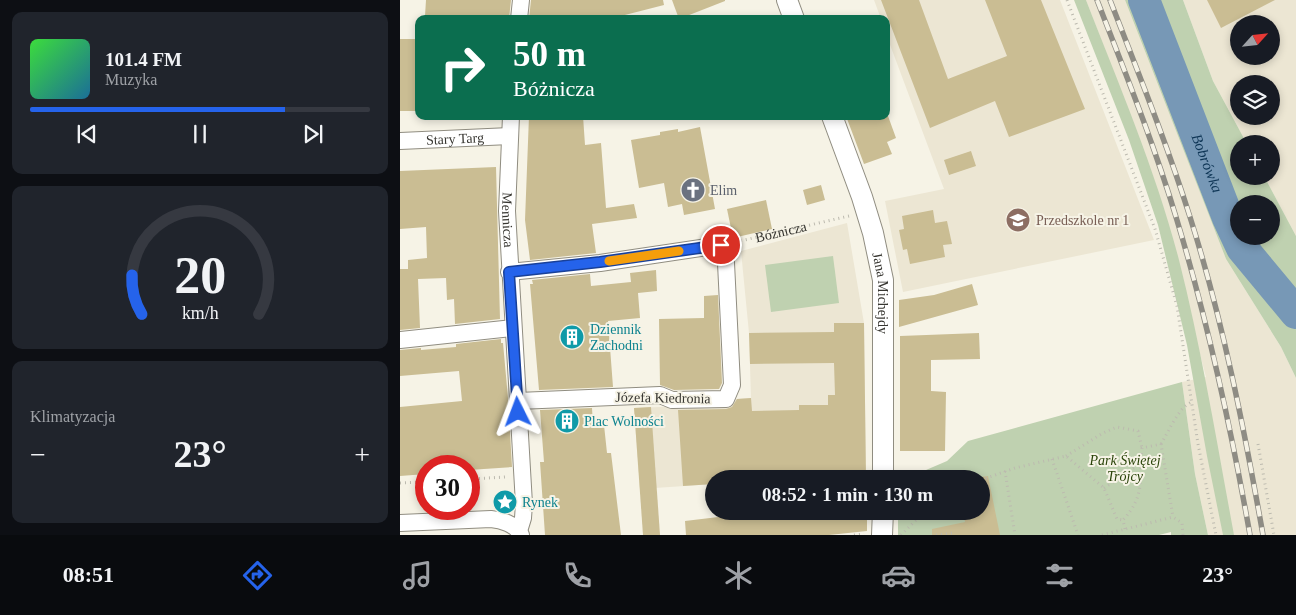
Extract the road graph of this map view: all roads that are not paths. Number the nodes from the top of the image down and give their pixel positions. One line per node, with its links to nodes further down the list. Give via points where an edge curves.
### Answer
1 (521, 0): 3 (street)
2 (787, 0): 4 (street)
3 (519, 15)
4 (793, 15)
5 (512, 120): 7 (street, Mennicza)
6 (833, 120): 13 (street, Jana Michejdy, via 862,197 883,280)
7 (510, 136): 8 (street, Stary Targ); 9 (street, Mennicza)
8 (400, 141)
9 (509, 272): 10 (street, Mennicza); 12 (street, Józefa Kiedronia, via 721,245 726,264 730,318 732,385 726,399 672,400 660,395)
10 (513, 328): 11 (street); 12 (street, Mennicza)
11 (400, 340)
12 (518, 401): 16 (street, Mennicza, via 524,511)
13 (883, 470)
14 (883, 520): 17 (street)
15 (400, 523): 16 (street, via 491,519 501,520)
16 (520, 533)
17 (882, 535)

